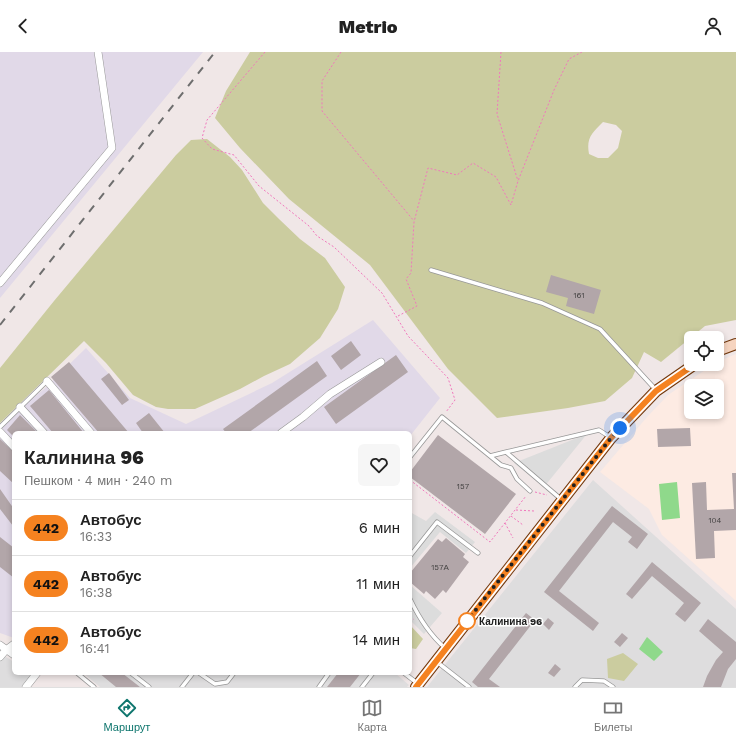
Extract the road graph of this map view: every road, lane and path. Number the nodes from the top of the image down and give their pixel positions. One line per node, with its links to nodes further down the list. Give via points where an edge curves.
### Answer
1 (98, 52): 9 (street, via 112,148)
2 (265, 52): 10 (path, via 207,120 202,138 212,149 234,155 259,186 309,226 317,236 334,247 382,293)
3 (341, 52): 7 (path, via 322,81 322,111)
4 (501, 52): 6 (path, via 497,114)
5 (582, 52): 6 (path, via 569,58)
6 (518, 181): 7 (path, via 511,205 496,177 473,163 457,175 428,168)
7 (414, 222): 10 (path, via 411,273 406,279 417,306)
8 (431, 270): 16 (lane, via 542,303 600,329)
9 (0, 283)
10 (398, 317): 18 (path, via 408,336 448,378 455,400)
11 (736, 344): 12 (main road)
12 (724, 348)
13 (381, 362): 22 (street, via 330,394)
14 (685, 371): 16 (main road)
15 (47, 381): 17 (lane); 21 (street)
16 (656, 391): 24 (main road)
17 (20, 407): 19 (lane); 20 (street)
18 (442, 417): 27 (lane); 28 (lane)
19 (0, 427)
20 (42, 431)
21 (89, 431)
22 (284, 431)
23 (0, 432): 25 (street)
24 (611, 438): 26 (lane, via 599,430); 32 (main road)
25 (12, 445)
26 (506, 452): 28 (lane); 32 (lane)
27 (412, 454)
28 (490, 456): 30 (lane, via 501,465 511,468 517,479)
29 (412, 482): 36 (path, via 490,542)
30 (530, 491): 31 (path); 33 (path)
31 (547, 495)
32 (563, 500): 44 (main road)
33 (516, 510): 34 (path); 35 (path)
34 (534, 511)
35 (510, 516): 36 (path); 37 (path)
36 (505, 523): 38 (path)
37 (523, 525)
38 (513, 538)
39 (412, 553): 40 (lane, via 437,522)
40 (478, 553)
41 (412, 603): 44 (lane, via 434,638)
42 (0, 645): 45 (street)
43 (12, 646): 45 (street)
44 (446, 648): 48 (main road)
45 (6, 650): 46 (street); 47 (street)
46 (12, 654)
47 (0, 657)
48 (436, 661): 58 (main road); 65 (lane)
49 (35, 675): 59 (street)
50 (79, 675): 60 (lane)
51 (134, 675): 61 (lane)
52 (191, 675): 62 (lane)
53 (202, 675): 54 (lane, via 215,684 227,682)
54 (232, 675)
55 (328, 675): 63 (lane)
56 (371, 675): 64 (lane)
57 (406, 675): 58 (lane)
58 (417, 685)
59 (26, 687)
60 (94, 687)
61 (149, 687)
62 (182, 687)
63 (319, 687)
64 (362, 687)
65 (469, 687)
66 (575, 687): 67 (lane, via 582,680 604,681)
67 (613, 687)

